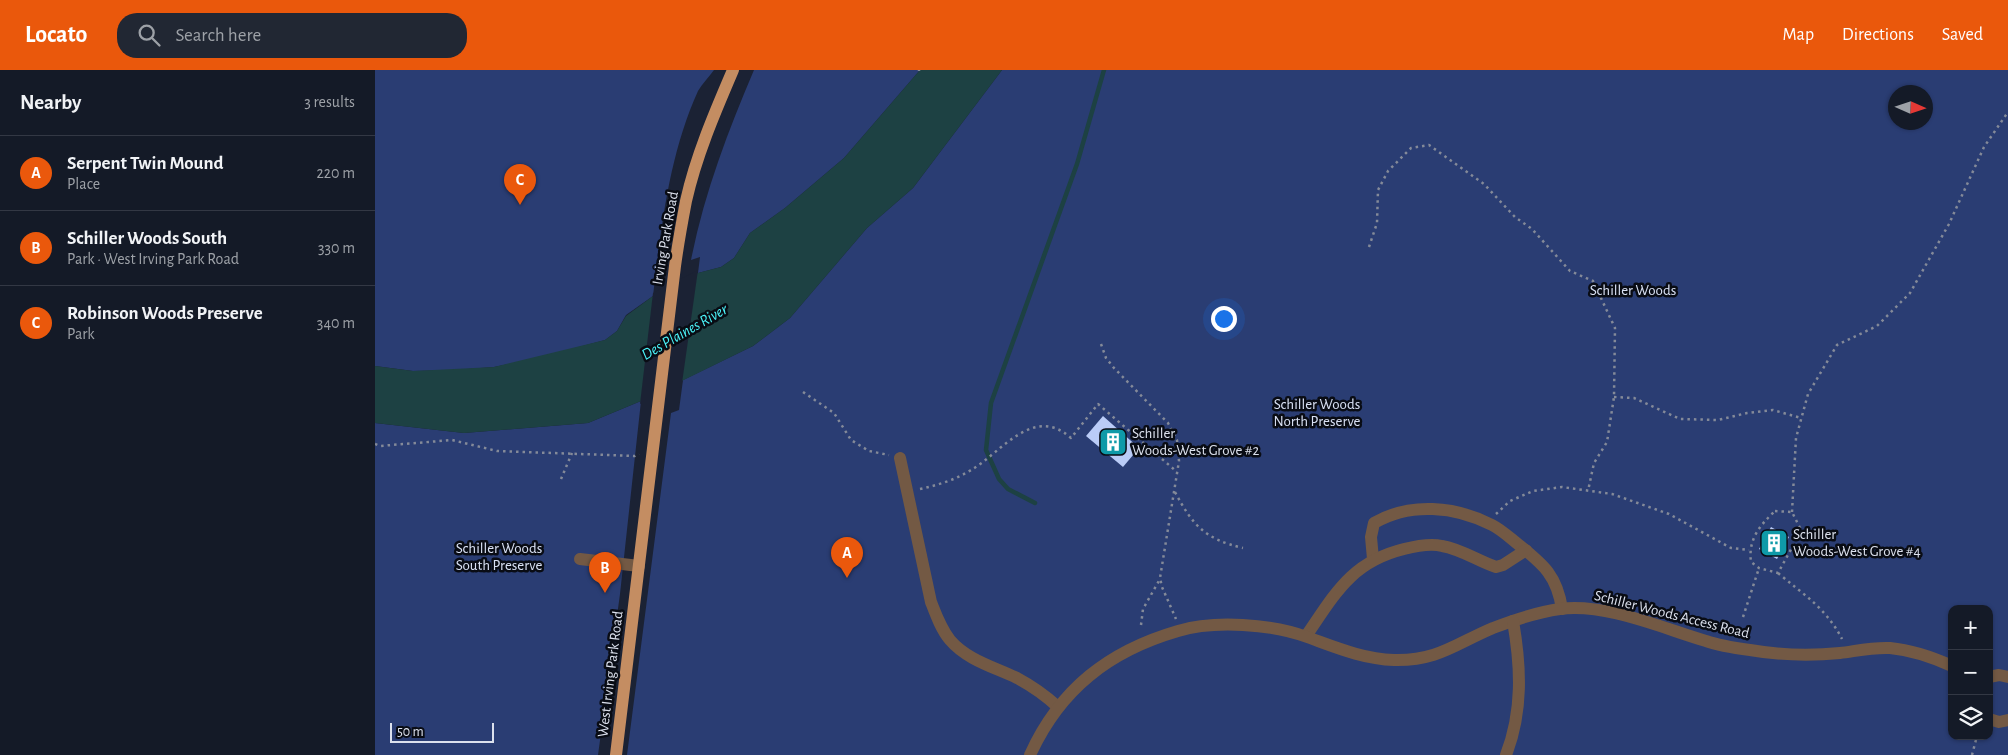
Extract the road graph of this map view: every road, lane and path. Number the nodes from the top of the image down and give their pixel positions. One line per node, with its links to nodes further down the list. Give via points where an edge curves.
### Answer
1 (733, 70): 8 (main road, Irving Park Road, via 715,112 686,200)
2 (2008, 112): 7 (path, via 1984,146 1949,224 1910,293 1877,326 1837,345 1808,394)
3 (1369, 248): 6 (path, via 1377,223 1378,190 1388,170 1411,148 1429,144 1484,184 1515,217 1532,229 1570,271 1593,282 1615,328)
4 (1101, 344): 13 (path, via 1114,368 1174,432 1179,450)
5 (803, 392): 12 (path, via 834,414 851,440 869,451)
6 (1614, 397): 7 (path, via 1634,398 1680,419 1718,420 1773,410); 15 (path, via 1607,442 1594,464)
7 (1801, 418): 18 (path, via 1796,438)
8 (657, 419): 25 (main road, West Irving Park Road)
9 (375, 444): 10 (path, via 452,440 497,451)
10 (572, 453): 11 (path); 14 (path)
11 (635, 456)
12 (900, 458): 17 (lane)
13 (1176, 471): 16 (path); 17 (path, via 1098,404 1071,438 1051,427 1020,432 972,470 947,482)
14 (561, 479)
15 (1588, 491): 19 (path, via 1562,487 1533,491 1510,501); 22 (path, via 1612,494 1669,514 1731,548)
16 (1175, 492): 20 (path, via 1189,516 1208,535); 28 (path)
17 (908, 493): 39 (lane, via 931,602 950,640 963,652 1018,679)
18 (1792, 512): 22 (path, via 1775,511 1760,525); 27 (path, via 1800,528)
19 (1486, 522): 21 (lane); 24 (lane, via 1438,509 1392,514 1375,523 1371,537)
20 (1243, 548)
21 (1526, 550): 24 (lane, via 1496,567 1442,546 1406,548); 29 (lane, via 1551,573)
22 (1749, 550): 26 (path, via 1751,562)
23 (580, 559): 25 (lane)
24 (1373, 559): 34 (lane, via 1344,584)
25 (639, 566): 43 (main road, West Irving Park Road)
26 (1759, 568): 27 (path); 30 (path)
27 (1778, 573): 35 (path, via 1820,607 1835,625)
28 (1161, 578): 32 (path, via 1143,609); 33 (path)
29 (1562, 609): 31 (lane, Schiller Woods Access Road); 35 (lane, Schiller Woods Access Road, via 1614,614 1709,642 1753,651 1821,655)
30 (1743, 617)
31 (1513, 621): 34 (lane, Schiller Woods Access Road, via 1438,654 1409,660 1370,656); 45 (lane, via 1520,674 1519,701)
32 (1141, 625)
33 (1180, 630): 34 (lane, Schiller Woods Access Road, via 1240,626); 39 (lane, Schiller Woods Access Road, via 1106,663 1074,688)
34 (1306, 636)
35 (1848, 652): 36 (lane, Schiller Woods Access Road, via 1880,648 1905,650)
36 (1948, 664)
37 (1993, 676): 38 (lane)
38 (2008, 677)
39 (1058, 707): 44 (lane, Schiller Woods Access Road)
40 (1993, 720): 41 (lane)
41 (2008, 720)
42 (1976, 740): 46 (path)
43 (617, 755)
44 (1030, 755)
45 (1506, 755)
46 (1972, 755)

